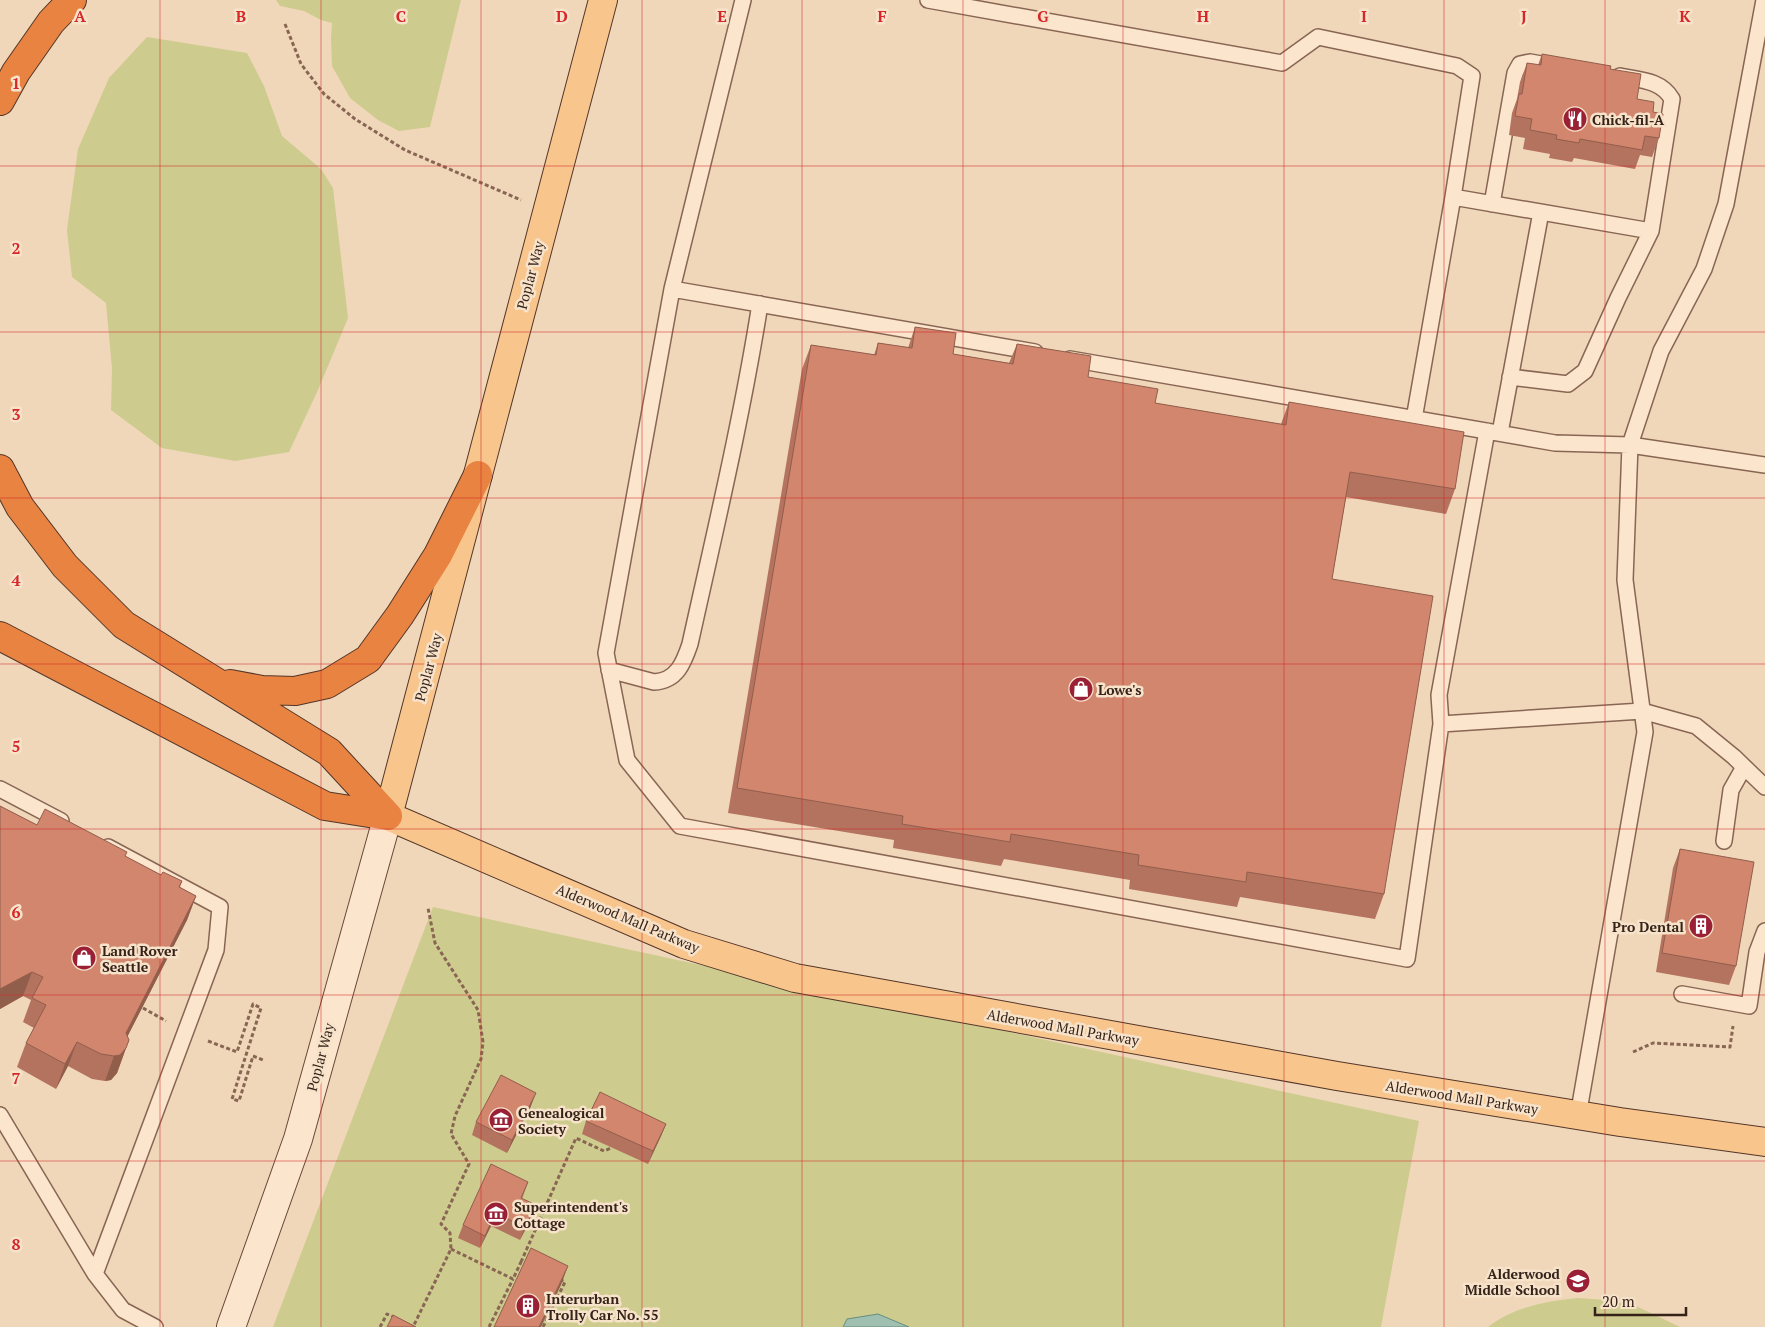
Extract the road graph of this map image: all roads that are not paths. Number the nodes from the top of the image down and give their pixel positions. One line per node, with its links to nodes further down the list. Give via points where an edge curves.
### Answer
1 (72, 0): 10 (highway, via 51,22)
2 (587, 0): 7 (main road)
3 (603, 0): 7 (main road, Poplar Way)
4 (743, 0): 15 (lane)
5 (928, 0): 11 (lane, via 1282,63 1318,37 1457,66 1472,76)
6 (1764, 0): 20 (lane, via 1726,204 1704,269 1661,351)
7 (586, 60): 23 (main road, Poplar Way)
8 (1576, 70): 12 (lane, via 1530,62 1520,64 1515,73)
9 (1604, 74): 14 (lane, via 1650,81 1666,90 1672,99)
10 (0, 101)
11 (1453, 197): 12 (lane); 18 (lane)
12 (1492, 204): 13 (lane)
13 (1541, 212): 14 (lane); 17 (lane)
14 (1651, 231): 17 (lane, via 1585,372 1568,384)
15 (672, 289): 16 (lane); 25 (lane, via 606,653)
16 (760, 304): 18 (lane); 25 (lane, via 749,375 684,662 674,675 654,682)
17 (1510, 377): 19 (lane)
18 (1414, 419): 19 (lane)
19 (1493, 432): 20 (lane, via 1555,443); 28 (lane, via 1439,695)
20 (1630, 445): 21 (lane); 27 (lane, via 1625,580)
21 (1765, 465)
22 (0, 469): 26 (highway, via 20,507 65,566 124,625)
23 (478, 475): 26 (highway, via 438,555 368,659 327,684 295,691 262,690); 32 (main road, Poplar Way)
24 (0, 636): 32 (highway, via 325,806)
25 (609, 670): 28 (lane, via 627,760 680,826 1407,958)
26 (214, 680): 32 (highway, via 329,752)
27 (1642, 711): 28 (lane); 29 (lane, via 1696,726); 39 (lane, via 1645,732)
28 (1441, 724)
29 (1744, 768): 30 (lane); 35 (lane, via 1731,790)
30 (1765, 787)
31 (0, 788): 33 (lane)
32 (388, 816): 39 (main road, Alderwood Mall Parkway, via 684,944 795,978 1318,1073); 43 (main road, Poplar Way, via 298,1139)
33 (70, 826)
34 (97, 840): 41 (lane, via 220,907 216,950)
35 (1724, 840)
36 (1765, 931): 37 (lane, via 1757,952 1748,1006)
37 (1682, 994)
38 (0, 1115): 41 (lane)
39 (1578, 1116): 40 (main road, Alderwood Mall Parkway)
40 (1765, 1142)
41 (95, 1274): 42 (lane, via 123,1310)
42 (155, 1327)
43 (231, 1327)

